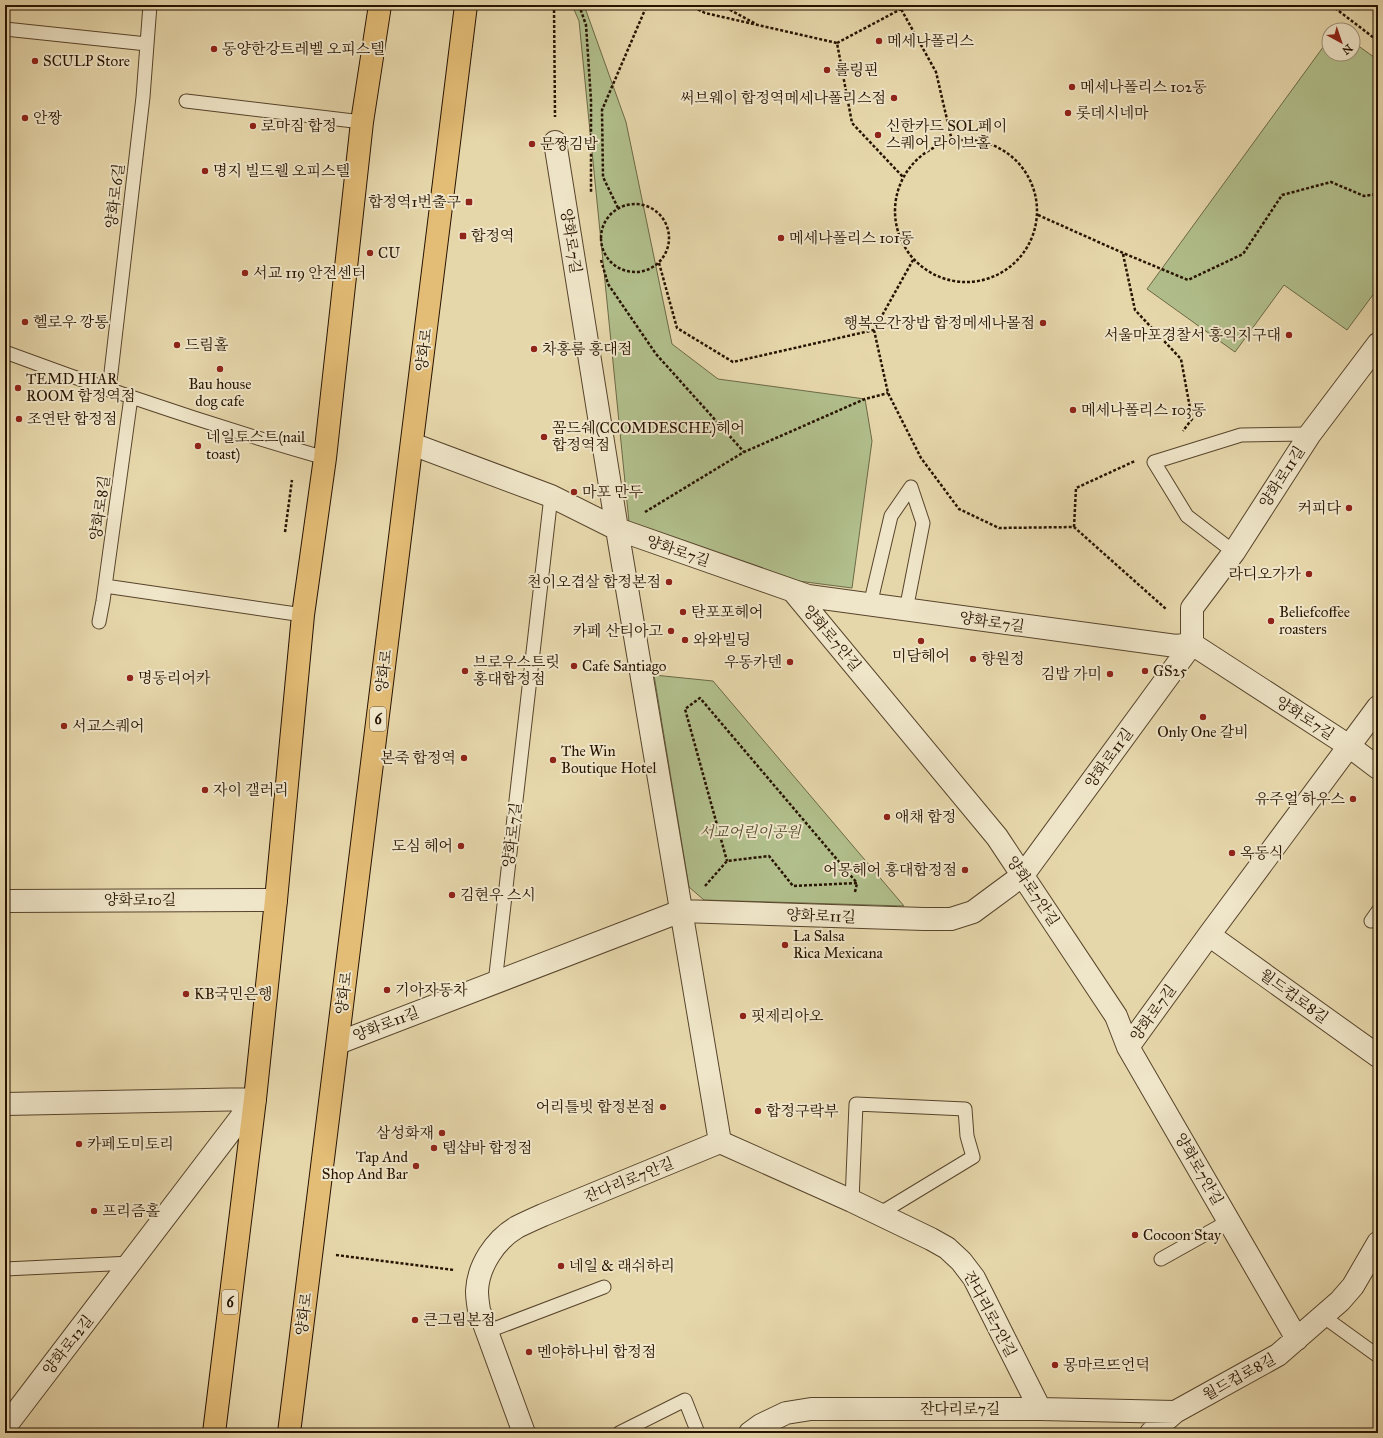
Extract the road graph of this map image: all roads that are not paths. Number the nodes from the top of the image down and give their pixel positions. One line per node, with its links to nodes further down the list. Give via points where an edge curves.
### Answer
1 (150, 5): 5 (lane, 양화로6길)
2 (380, 5): 7 (main road, 6)
3 (466, 5): 14 (main road, 양화로 / 6)
4 (5, 29): 5 (lane)
5 (147, 44): 11 (lane, 양화로6길)
6 (186, 101): 7 (lane)
7 (362, 122): 15 (main road, 6)
8 (555, 142): 17 (street, 양화로7길)
9 (1378, 344): 13 (street, 양화로11길)
10 (5, 352): 11 (lane)
11 (109, 390): 12 (lane)
12 (131, 397): 15 (lane); 19 (lane, 양화로8길)
13 (1310, 434): 18 (street, 양화로11길); 18 (lane, via 1241,435 1154,462 1188,516)
14 (412, 444): 16 (street, 양화로7길); 35 (main road, 양화로 / 6)
15 (324, 458): 23 (main road, 6)
16 (551, 496): 17 (street, 양화로7길); 34 (lane, 양화로7길)
17 (622, 531): 20 (street, 양화로7길); 32 (street, 양화로7길)
18 (1234, 552): 25 (street, 양화로11길, via 1192,608)
19 (105, 586): 23 (lane); 24 (lane, 양화로8길)
20 (793, 591): 21 (street, 양화로7길, via 808,596); 29 (street, 양화로7안길, via 997,837)
21 (870, 605): 22 (street, 양화로7길); 22 (lane, via 890,516 911,487 923,523)
22 (906, 610): 25 (street, 양화로7길, via 1176,646)
23 (303, 615): 30 (main road, 6)
24 (99, 622)
25 (1192, 644): 27 (street, 양화로7길); 29 (street, 양화로11길)
26 (1378, 707): 27 (street, 양화로7길)
27 (1349, 746): 28 (street, 양화로7길); 33 (street, 양화로7길)
28 (1378, 768)
29 (1023, 875): 32 (street, 양화로11길, via 973,912 951,919); 36 (street, 양화로7안길, via 1116,1016)
30 (276, 900): 31 (street, 양화로10길); 38 (main road, 6)
31 (5, 901)
32 (681, 911): 34 (street, 양화로11길); 40 (street)
33 (1209, 935): 36 (street, 양화로7길); 37 (street, 월드컵로8길)
34 (496, 983): 35 (street, 양화로11길)
35 (338, 1043): 57 (main road, 양화로 / 6)
36 (1128, 1047): 43 (street, 양화로7안길)
37 (1378, 1056)
38 (255, 1099): 39 (street); 46 (street, 양화로12길); 56 (main road, 6)
39 (5, 1104)
40 (720, 1142): 41 (street, 잔다리로7안길); 50 (street, 잔다리로7안길, via 550,1212 517,1228 500,1240 489,1254 477,1291 479,1310)
41 (852, 1201): 42 (street, 잔다리로7안길); 42 (lane, via 856,1104 965,1109 967,1136 973,1157)
42 (879, 1214): 53 (street, 잔다리로7안길, via 947,1248 961,1261 974,1278)
43 (1229, 1221): 45 (lane, 양화로7안길); 51 (street, 양화로7안길)
44 (1378, 1242): 49 (street, 월드컵로8길, via 1353,1286)
45 (1161, 1259)
46 (131, 1263): 47 (lane); 55 (street, 양화로12길)
47 (5, 1269)
48 (604, 1287): 50 (lane)
49 (1324, 1316): 51 (street, 월드컵로8길); 52 (lane)
50 (486, 1332): 58 (street, 잔다리로7안길)
51 (1297, 1339): 54 (street, 월드컵로8길, via 1278,1355)
52 (1378, 1356)
53 (1040, 1409): 54 (street, 잔다리로7길); 61 (street, 잔다리로7길, via 811,1408 786,1412)
54 (1175, 1412): 62 (street, 월드컵로8길)
55 (5, 1427)
56 (214, 1433)
57 (289, 1433)
58 (524, 1433)
59 (619, 1433): 60 (lane, via 685,1400)
60 (698, 1433)
61 (750, 1433)
62 (1151, 1433)

